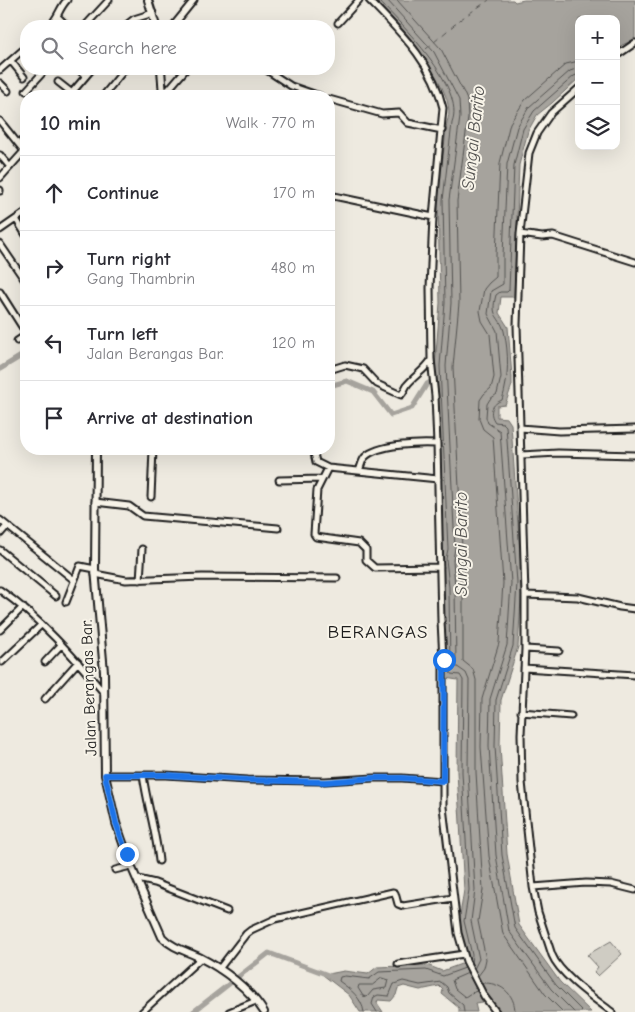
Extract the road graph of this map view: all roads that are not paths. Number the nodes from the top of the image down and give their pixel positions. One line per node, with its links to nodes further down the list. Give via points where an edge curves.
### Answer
1 (67, 0): 8 (street)
2 (108, 0): 11 (street)
3 (148, 0): 7 (main road)
4 (194, 0): 14 (street)
5 (359, 0): 15 (street)
6 (369, 0): 41 (street, via 428,68 443,108)
7 (152, 13): 12 (street); 13 (main road)
8 (57, 16): 9 (street); 10 (street)
9 (54, 20)
10 (61, 20)
11 (90, 20)
12 (133, 20)
13 (154, 20)
14 (177, 20)
15 (338, 23)
16 (635, 43): 18 (street)
17 (20, 52): 19 (street)
18 (620, 53)
19 (10, 61): 20 (street); 21 (street)
20 (0, 70)
21 (20, 72)
22 (40, 75): 30 (street)
23 (120, 75): 33 (street)
24 (161, 75): 34 (main road)
25 (181, 75): 35 (street)
26 (274, 75): 36 (street)
27 (86, 76): 32 (street)
28 (58, 82): 31 (street)
29 (0, 83): 37 (street)
30 (26, 90)
31 (66, 90)
32 (75, 90)
33 (108, 90)
34 (163, 90)
35 (168, 90)
36 (303, 90)
37 (8, 91)
38 (575, 92): 53 (street, via 551,114 533,141)
39 (335, 101): 41 (street, via 382,114 399,112 408,124)
40 (0, 121): 42 (street)
41 (442, 130): 49 (street)
42 (20, 144)
43 (0, 155): 45 (street)
44 (20, 156): 45 (street)
45 (10, 167): 46 (street)
46 (0, 178)
47 (335, 196): 49 (street)
48 (20, 216): 50 (street)
49 (433, 217): 61 (street, via 430,288)
50 (16, 219): 51 (street); 52 (street)
51 (20, 225)
52 (0, 230)
53 (520, 234): 55 (street, via 553,236); 63 (street, via 517,325)
54 (0, 244): 56 (street)
55 (635, 262)
56 (20, 273)
57 (0, 292): 58 (street)
58 (20, 324)
59 (20, 339): 60 (street)
60 (17, 341)
61 (432, 360): 62 (street, via 401,395 377,384 363,369 345,365); 65 (street)
62 (335, 368)
63 (520, 428): 64 (street, via 559,431); 70 (street)
64 (635, 429)
65 (437, 444): 72 (street, via 399,445 376,451 366,456); 74 (street)
66 (635, 454): 70 (street)
67 (96, 455): 77 (main road, Jalan Berangas Bar.)
68 (153, 455): 76 (street)
69 (314, 455): 71 (street, via 316,462)
70 (521, 455): 90 (street)
71 (328, 468): 72 (street); 73 (street)
72 (359, 471): 74 (street)
73 (322, 479): 75 (street); 84 (street, via 317,490 316,537 359,543 366,550 366,560 375,568)
74 (438, 479): 84 (street)
75 (279, 480)
76 (151, 497)
77 (95, 502): 80 (street, via 130,506 145,516); 85 (main road, Jalan Berangas Bar.)
78 (0, 520): 79 (street)
79 (7, 526): 81 (street); 87 (street)
80 (278, 528)
81 (0, 534)
82 (142, 549): 88 (street)
83 (0, 550): 91 (street)
84 (440, 567): 111 (street, via 444,660)
85 (95, 572): 87 (street, via 80,566); 88 (street); 105 (main road, Jalan Berangas Bar.)
86 (337, 578): 88 (street)
87 (74, 580): 92 (street)
88 (140, 580)
89 (0, 590): 93 (street)
90 (525, 595): 94 (street, via 578,597); 98 (street)
91 (56, 596)
92 (66, 602)
93 (23, 607): 95 (street); 96 (street)
94 (635, 609)
95 (41, 626): 97 (street); 100 (street)
96 (0, 630)
97 (61, 645): 101 (street); 102 (street)
98 (525, 649): 99 (street); 103 (street)
99 (559, 651)
100 (2, 662)
101 (45, 662)
102 (78, 662): 105 (street); 106 (street)
103 (524, 668): 104 (street); 107 (street)
104 (635, 675)
105 (105, 693): 109 (main road, Jalan Berangas Bar.)
106 (45, 699)
107 (521, 712): 108 (street); 116 (street, via 522,782)
108 (571, 716)
109 (105, 775): 110 (street); 113 (main road, Jalan Berangas Bar., via 116,823)
110 (143, 775): 111 (street, via 325,782 393,778); 112 (street)
111 (443, 781): 118 (street, via 442,807)
112 (159, 861)
113 (131, 866): 114 (street); 115 (main road, Jalan Berangas Bar.)
114 (115, 870)
115 (138, 879): 119 (street); 121 (main road, Jalan Berangas Bar., via 162,937)
116 (533, 887): 117 (street, via 611,884); 129 (street, via 554,961)
117 (635, 890)
118 (453, 898): 120 (street); 123 (street, via 403,906 398,904 393,892 275,919 246,934)
119 (227, 911)
120 (464, 954): 122 (street); 128 (street, via 484,996)
121 (201, 958): 123 (main road, Jalan Berangas Bar.); 125 (street)
122 (398, 964)
123 (220, 970): 124 (main road, Jalan Berangas Bar.)
124 (256, 1001): 126 (street); 127 (main road, Jalan Berangas Bar.)
125 (142, 1012)
126 (229, 1012)
127 (264, 1012)
128 (496, 1012)
129 (612, 1012)

